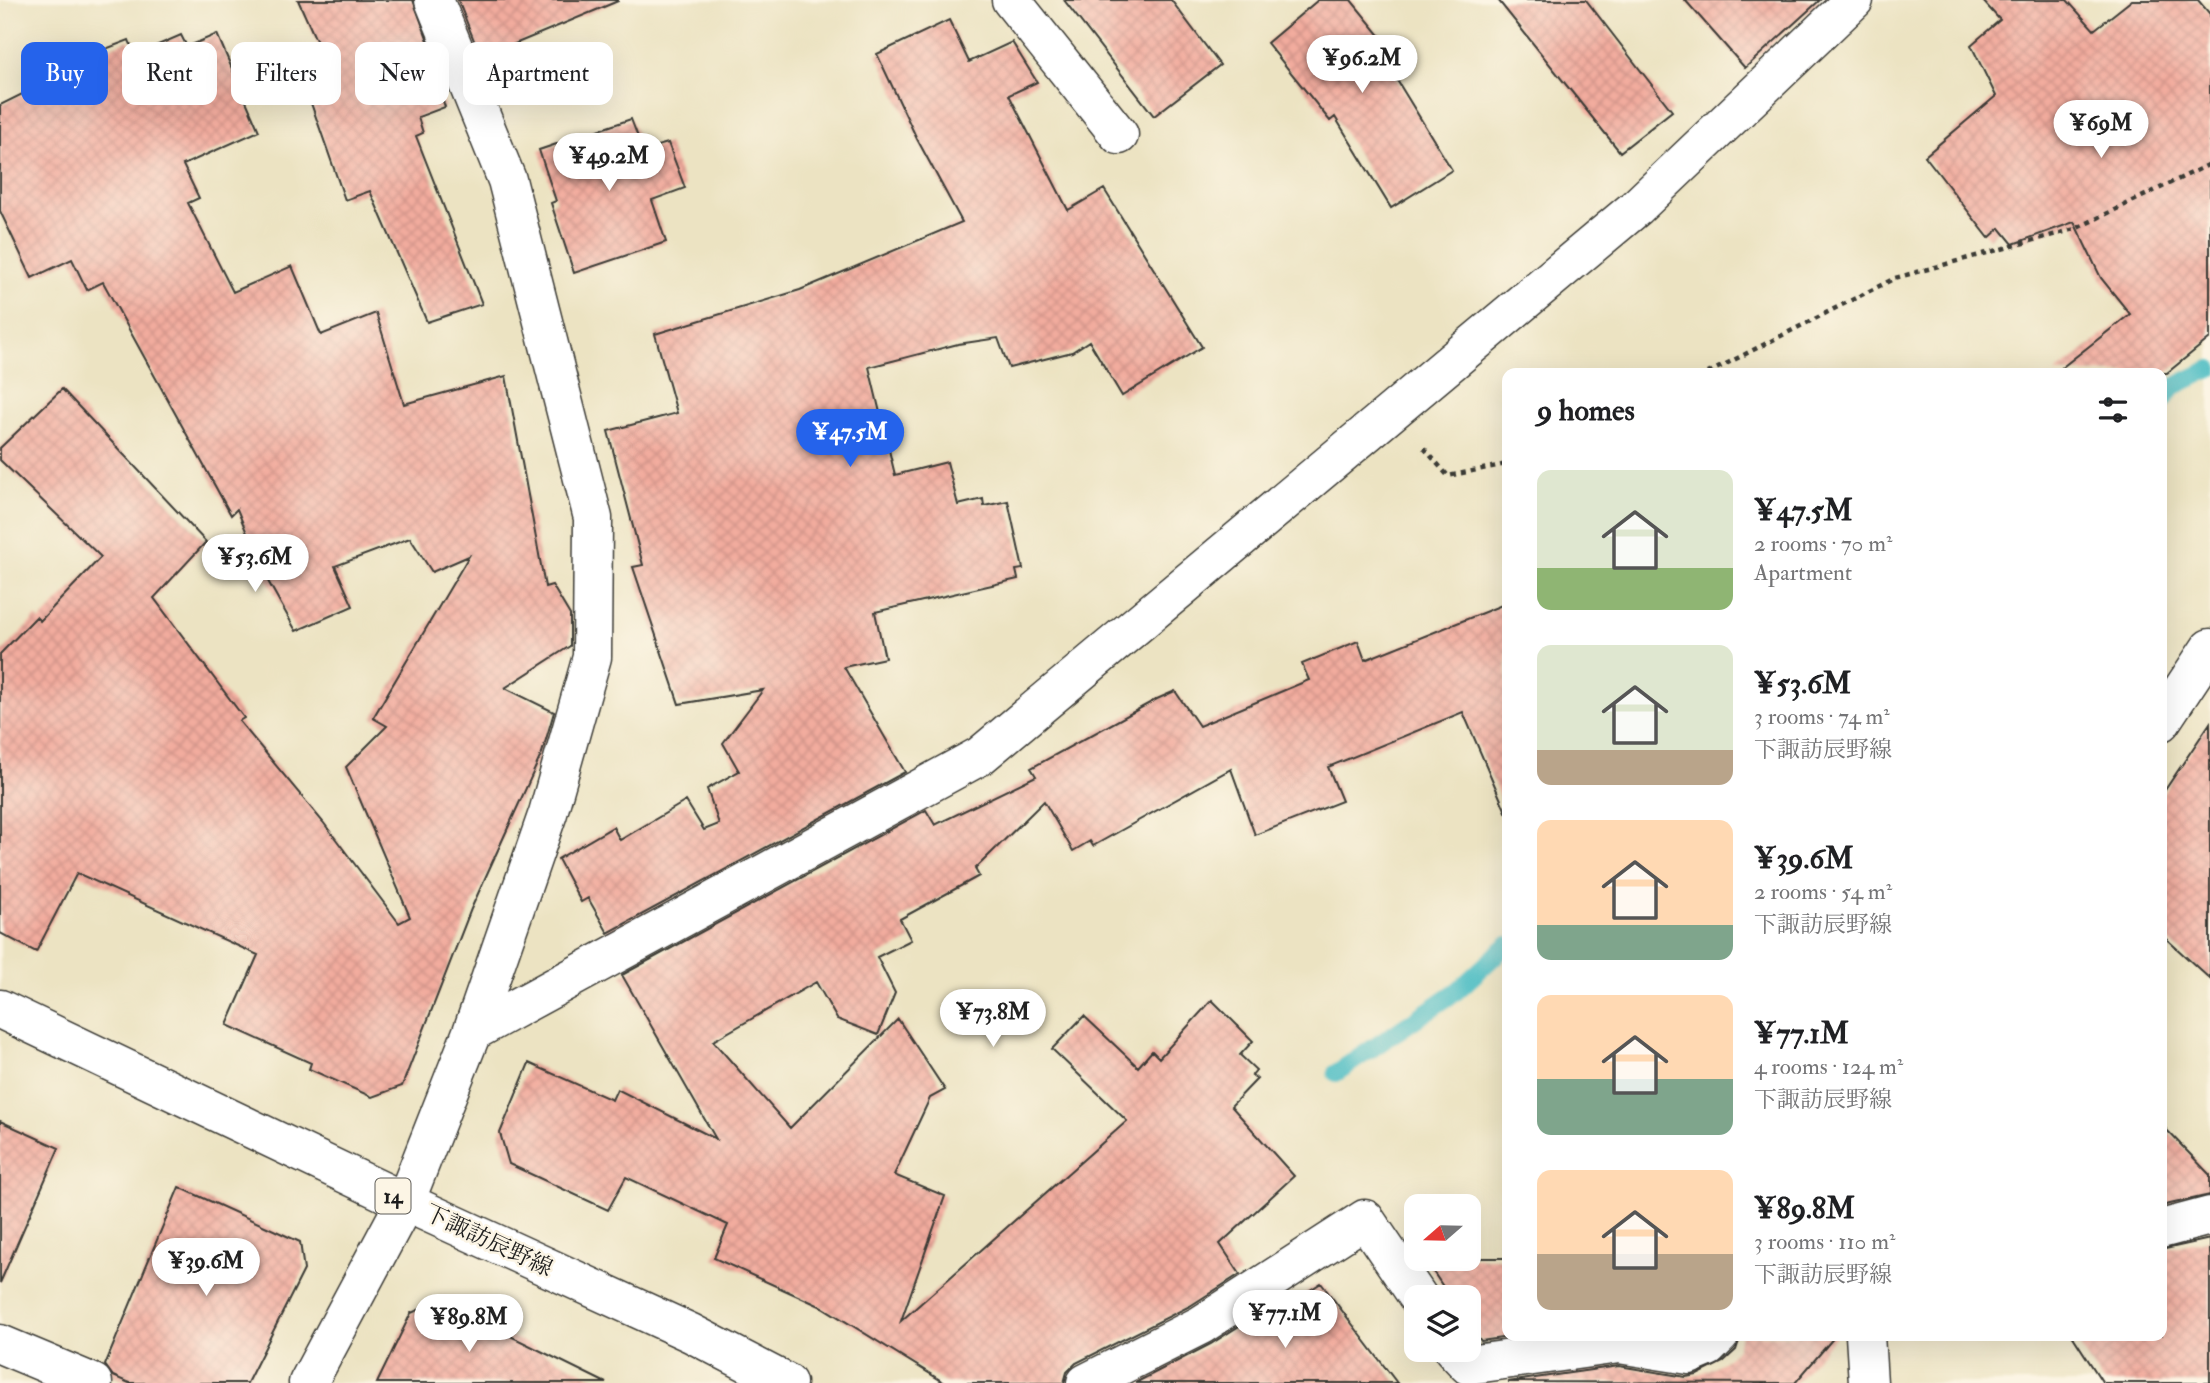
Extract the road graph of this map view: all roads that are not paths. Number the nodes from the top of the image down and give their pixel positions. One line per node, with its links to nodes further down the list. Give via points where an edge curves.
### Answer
1 (433, 0): 8 (street, via 507,180 593,518 592,657 548,813)
2 (1011, 0): 4 (street)
3 (1854, 0): 8 (street, via 1637,207 980,756)
4 (1118, 135)
5 (2210, 648): 6 (street)
6 (2167, 713)
7 (0, 1009): 9 (street, 下諏訪辰野線 / 14)
8 (472, 1032): 9 (street)
9 (405, 1202): 18 (street); 19 (street, 下諏訪辰野線 / 14, via 691,1333)
10 (2210, 1216): 11 (street)
11 (2167, 1227)
12 (1410, 1285): 20 (street, via 1365,1219 1201,1325)
13 (1714, 1341): 16 (street, via 1689,1355 1619,1344)
14 (1865, 1341): 21 (street)
15 (0, 1344): 17 (street)
16 (1465, 1362)
17 (93, 1383)
18 (308, 1383)
19 (787, 1383)
20 (1086, 1383)
21 (1868, 1383)

